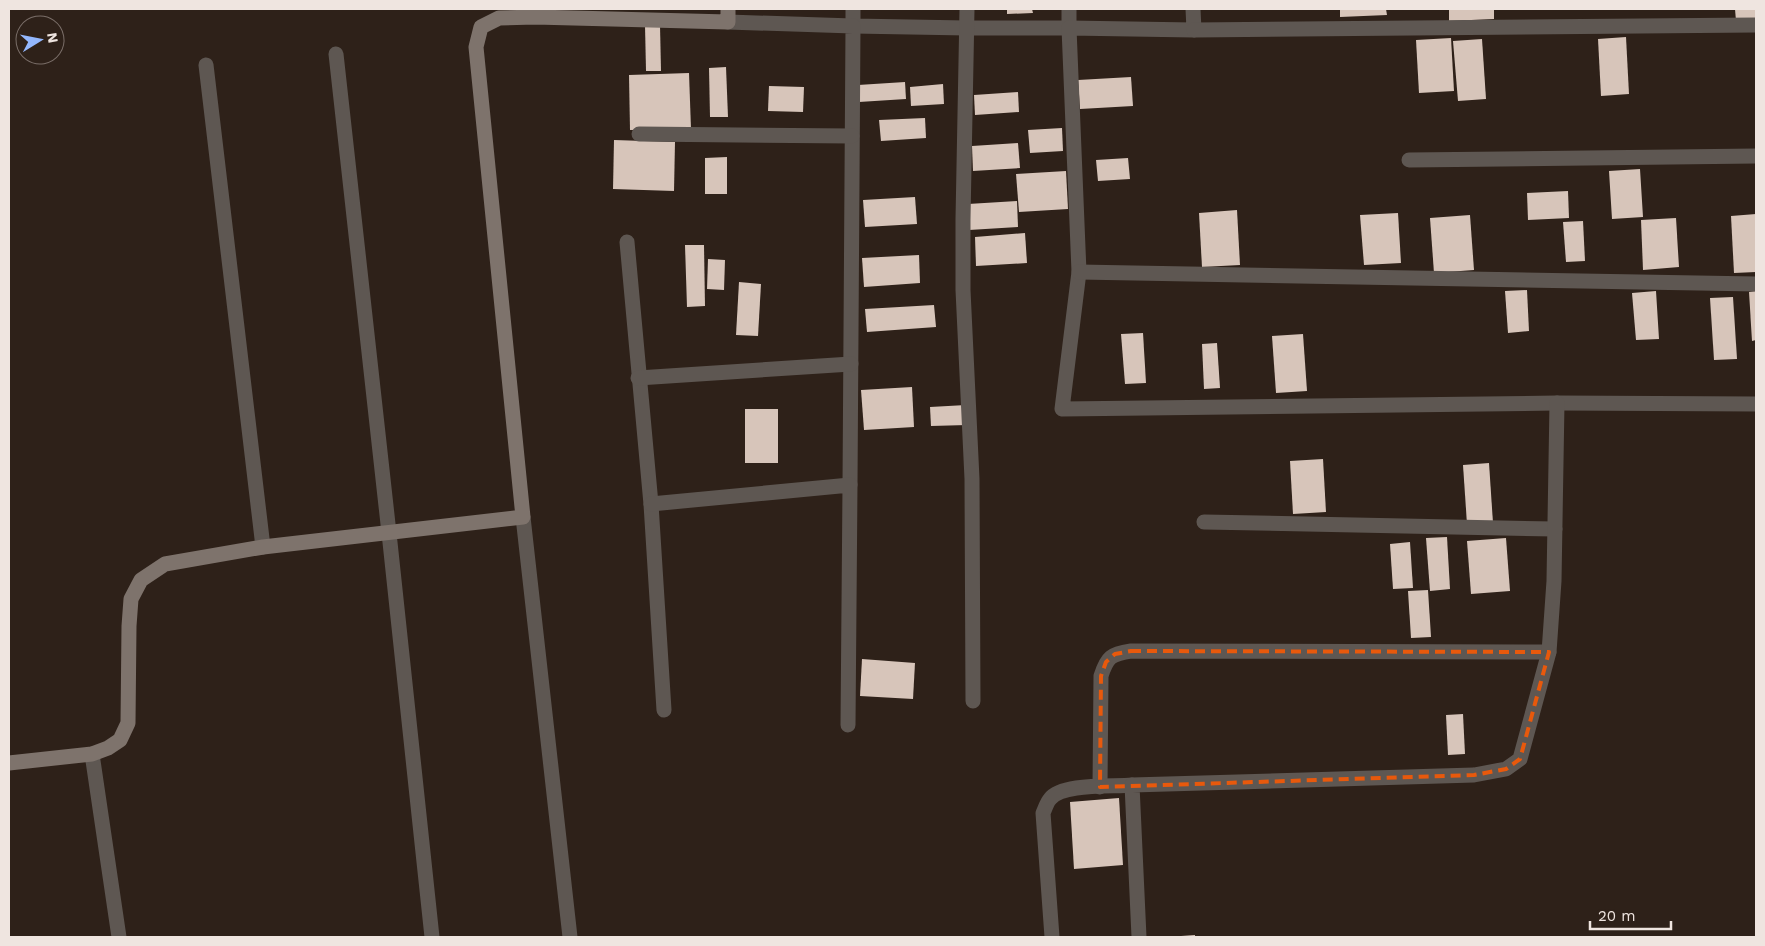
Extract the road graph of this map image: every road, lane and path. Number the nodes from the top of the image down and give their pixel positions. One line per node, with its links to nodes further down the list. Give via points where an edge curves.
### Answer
1 (853, 9): 7 (street)
2 (967, 9): 8 (street)
3 (1070, 9): 9 (street)
4 (1193, 9): 10 (street)
5 (728, 16): 7 (street); 26 (street, via 499,18 481,27 476,47)
6 (1756, 25): 10 (street)
7 (853, 26): 8 (street); 14 (street)
8 (967, 28): 9 (street); 32 (street, via 963,290 972,480)
9 (1069, 28): 10 (street); 18 (street)
10 (1194, 30)
11 (336, 54): 29 (street)
12 (206, 65): 30 (street)
13 (639, 134): 14 (street)
14 (852, 136): 20 (street)
15 (1756, 156): 16 (street)
16 (1409, 160)
17 (627, 242): 21 (street)
18 (1079, 272): 19 (street); 22 (street, via 1062,409)
19 (1756, 284)
20 (851, 364): 21 (street); 24 (street)
21 (638, 378): 25 (street)
22 (1557, 403): 23 (street); 28 (street)
23 (1756, 404)
24 (850, 485): 25 (street); 34 (street)
25 (651, 504): 33 (street)
26 (523, 517): 29 (street); 41 (street)
27 (1204, 522): 28 (street)
28 (1555, 529): 31 (street)
29 (389, 533): 30 (street); 40 (street)
30 (263, 547): 35 (street, via 165,564 141,580 131,599 128,723 120,740)
31 (1549, 652): 37 (street, via 1520,759 1506,769 1474,775); 38 (street, via 1131,651 1115,654 1106,662 1101,676)
32 (973, 701)
33 (664, 710)
34 (848, 725)
35 (92, 754): 36 (street); 39 (street)
36 (9, 763)
37 (1132, 785): 38 (street); 43 (street)
38 (1100, 787): 42 (street, via 1060,792 1050,798 1043,813)
39 (119, 937)
40 (432, 937)
41 (570, 937)
42 (1052, 937)
43 (1139, 937)

